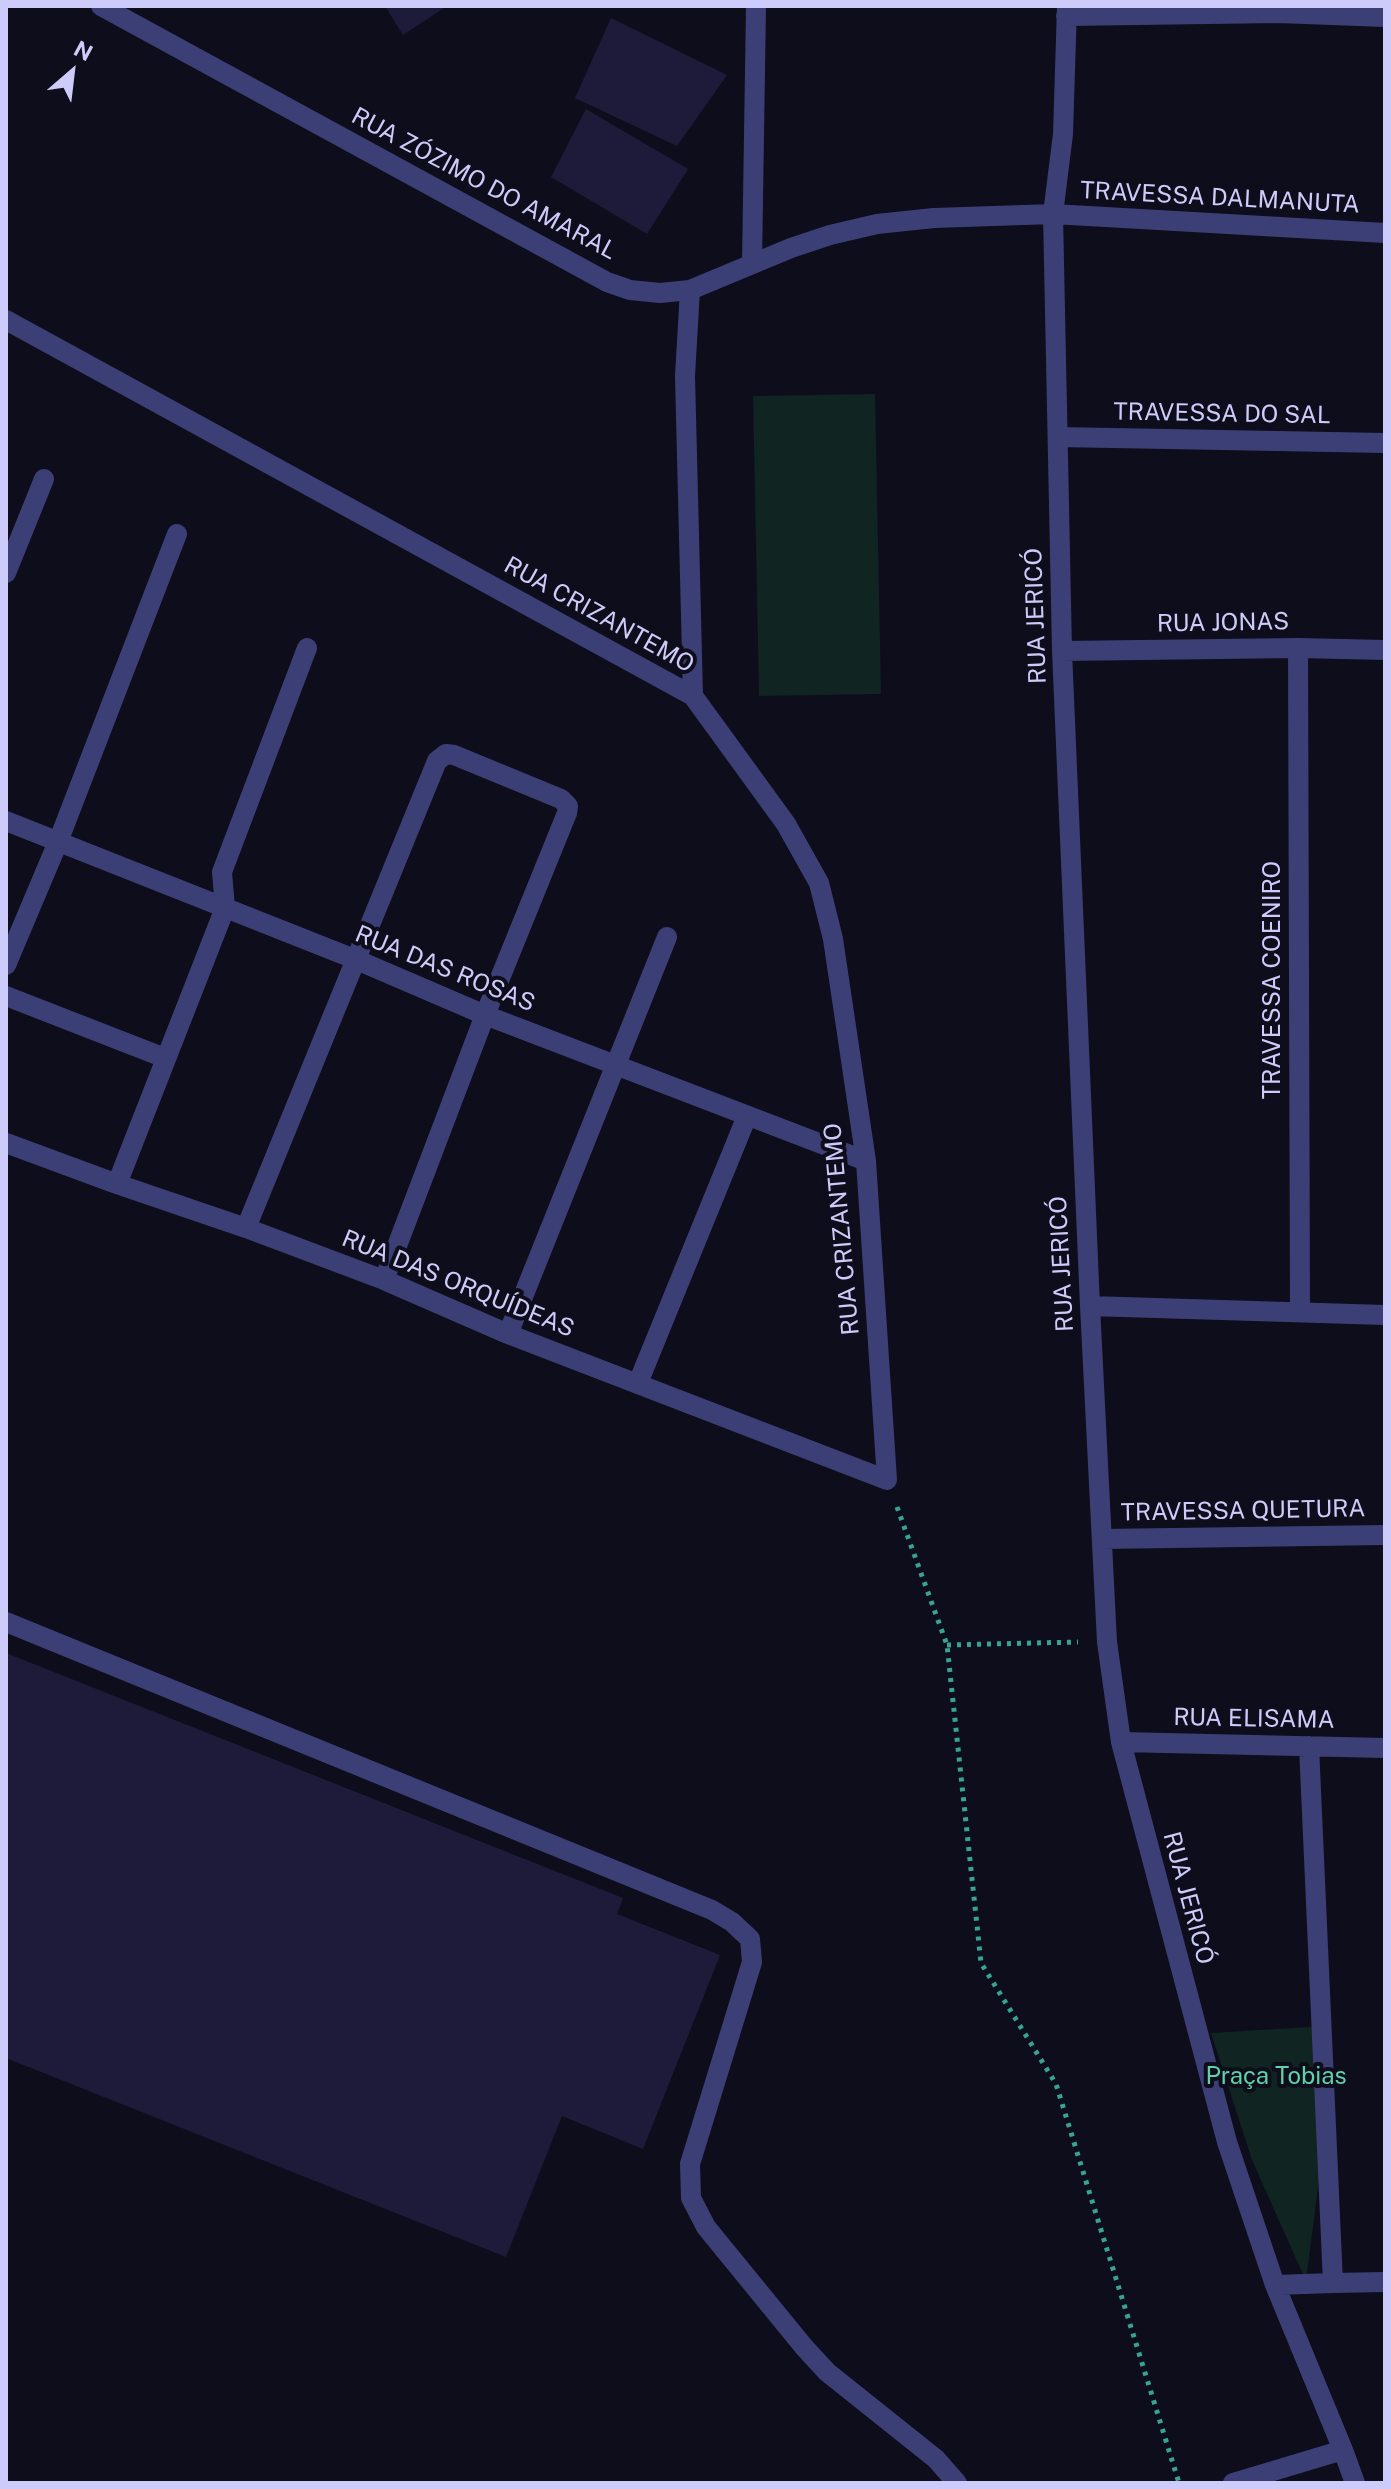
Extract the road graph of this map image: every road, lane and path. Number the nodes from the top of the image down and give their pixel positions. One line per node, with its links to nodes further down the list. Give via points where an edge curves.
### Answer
1 (101, 6): 8 (street, RUA ZÓZIMO DO AMARAL, via 607,282 660,293)
2 (756, 6): 7 (street)
3 (1067, 11): 4 (street); 5 (street, RUA JERICÓ, via 1063,134)
4 (1385, 17)
5 (1053, 214): 6 (street, TRAVESSA DALMANUTA); 7 (street, RUA ZÓZIMO DO AMARAL, via 877,224); 10 (street, RUA JERICÓ)
6 (1385, 233)
7 (752, 264): 8 (street, RUA ZÓZIMO DO AMARAL)
8 (690, 290): 19 (street, via 685,376)
9 (6, 320): 19 (street, RUA CRIZANTEMO)
10 (1058, 437): 11 (street, TRAVESSA DO SAL); 18 (street, RUA JERICÓ)
11 (1385, 443)
12 (44, 479): 14 (street)
13 (177, 534): 21 (street)
14 (6, 573)
15 (307, 648): 22 (street, via 222,872)
16 (1298, 648): 17 (street, RUA JONAS); 18 (street, RUA JONAS); 37 (street, TRAVESSA COENIRO)
17 (1385, 650)
18 (1062, 651): 36 (street, RUA JERICÓ)
19 (693, 696): 32 (street, RUA CRIZANTEMO, via 786,824 819,883 833,939)
20 (6, 821): 21 (street, RUA DAS ROSAS)
21 (58, 842): 22 (street, RUA DAS ROSAS); 25 (street)
22 (225, 908): 24 (street, RUA DAS ROSAS); 28 (street)
23 (667, 937): 29 (street)
24 (357, 960): 27 (street, RUA DAS ROSAS); 27 (street, via 442,756 454,755 548,794 565,802 567,813); 34 (street)
25 (6, 965)
26 (6, 996): 28 (street)
27 (485, 1015): 29 (street, RUA DAS ROSAS); 35 (street)
28 (165, 1058): 33 (street)
29 (616, 1065): 30 (street, RUA DAS ROSAS); 39 (street)
30 (747, 1116): 32 (street, RUA DAS ROSAS); 40 (street)
31 (6, 1143): 33 (street, RUA DAS ORQUÍDEAS)
32 (866, 1161): 41 (street, RUA CRIZANTEMO)
33 (117, 1184): 34 (street, RUA DAS ORQUÍDEAS)
34 (246, 1228): 35 (street, RUA DAS ORQUÍDEAS)
35 (384, 1280): 39 (street, RUA DAS ORQUÍDEAS)
36 (1090, 1306): 37 (street); 43 (street, RUA JERICÓ)
37 (1300, 1312): 38 (street)
38 (1385, 1315)
39 (508, 1334): 40 (street, RUA DAS ORQUÍDEAS)
40 (638, 1383): 41 (street, RUA DAS ORQUÍDEAS)
41 (887, 1480): 46 (path)
42 (1385, 1535): 43 (street, TRAVESSA QUETURA)
43 (1102, 1539): 45 (street, RUA JERICÓ)
44 (6, 1622): 54 (street, via 732,1922 750,1939 752,1962 690,2164 691,2198 706,2227 819,2364 936,2459)
45 (1107, 1642): 46 (path); 47 (street, RUA JERICÓ)
46 (947, 1645): 55 (path, via 981,1963 1056,2084)
47 (1121, 1742): 48 (street, RUA ELISAMA); 52 (street, RUA JERICÓ, via 1227,2142)
48 (1309, 1746): 49 (street, RUA ELISAMA); 51 (street)
49 (1385, 1748)
50 (1385, 2282): 51 (street)
51 (1333, 2283): 52 (street)
52 (1275, 2285): 53 (street, RUA JERICÓ)
53 (1343, 2450): 56 (street); 57 (street, RUA JERICÓ)
54 (957, 2483)
55 (1179, 2483)
56 (1233, 2483)
57 (1355, 2483)

